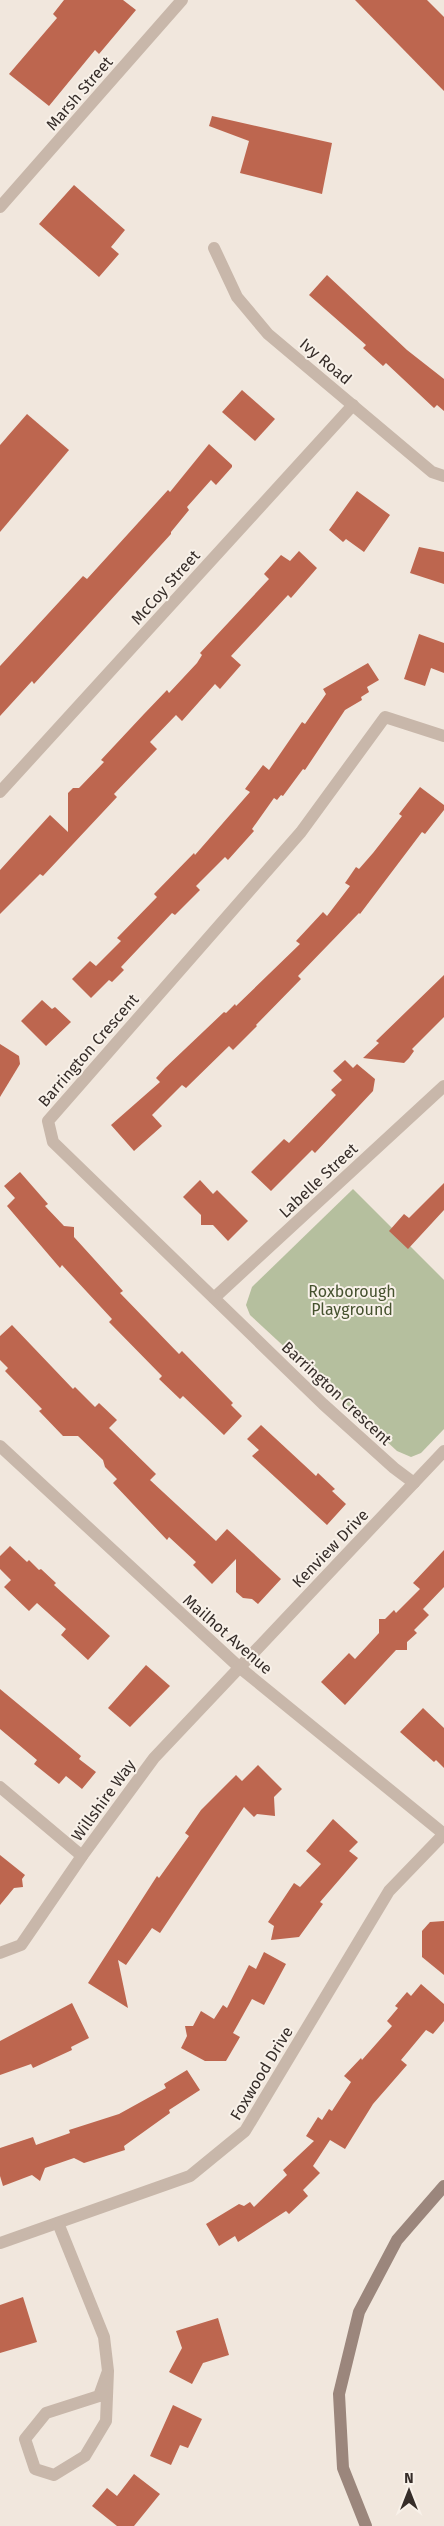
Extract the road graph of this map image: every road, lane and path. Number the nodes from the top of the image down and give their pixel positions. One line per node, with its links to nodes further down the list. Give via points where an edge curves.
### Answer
1 (182, 0): 2 (street, Marsh Street)
2 (0, 207)
3 (214, 248): 4 (street, Ivy Road, via 237,297 268,334)
4 (353, 405): 5 (street, Ivy Road, via 432,472); 7 (street, McCoy Street)
5 (444, 476)
6 (444, 736): 9 (street, Barrington Crescent, via 385,718 301,832 48,1121 53,1142)
7 (0, 792)
8 (444, 1086): 9 (street, Labelle Street)
9 (214, 1298): 12 (street, Barrington Crescent, via 323,1404)
10 (0, 1446): 13 (street, Mailhot Avenue)
11 (444, 1451): 12 (street, Kenview Drive)
12 (414, 1483): 13 (street, Kenview Drive)
13 (239, 1667): 15 (street, Mailhot Avenue); 16 (street, Willshire Way, via 154,1758)
14 (0, 1787): 16 (street)
15 (444, 1834): 19 (street, Foxwood Drive, via 389,1891 245,2132 190,2176)
16 (82, 1856): 17 (street, Willshire Way, via 21,1945)
17 (0, 1953)
18 (444, 2186): 22 (street, via 397,2240 359,2312 339,2394 344,2468)
19 (58, 2223): 20 (street, Foxwood Drive); 21 (street, via 104,2337)
20 (0, 2243)
21 (108, 2371): 21 (street, via 99,2396 46,2413 25,2439 35,2470 54,2475 85,2456 106,2421)
22 (366, 2526)

